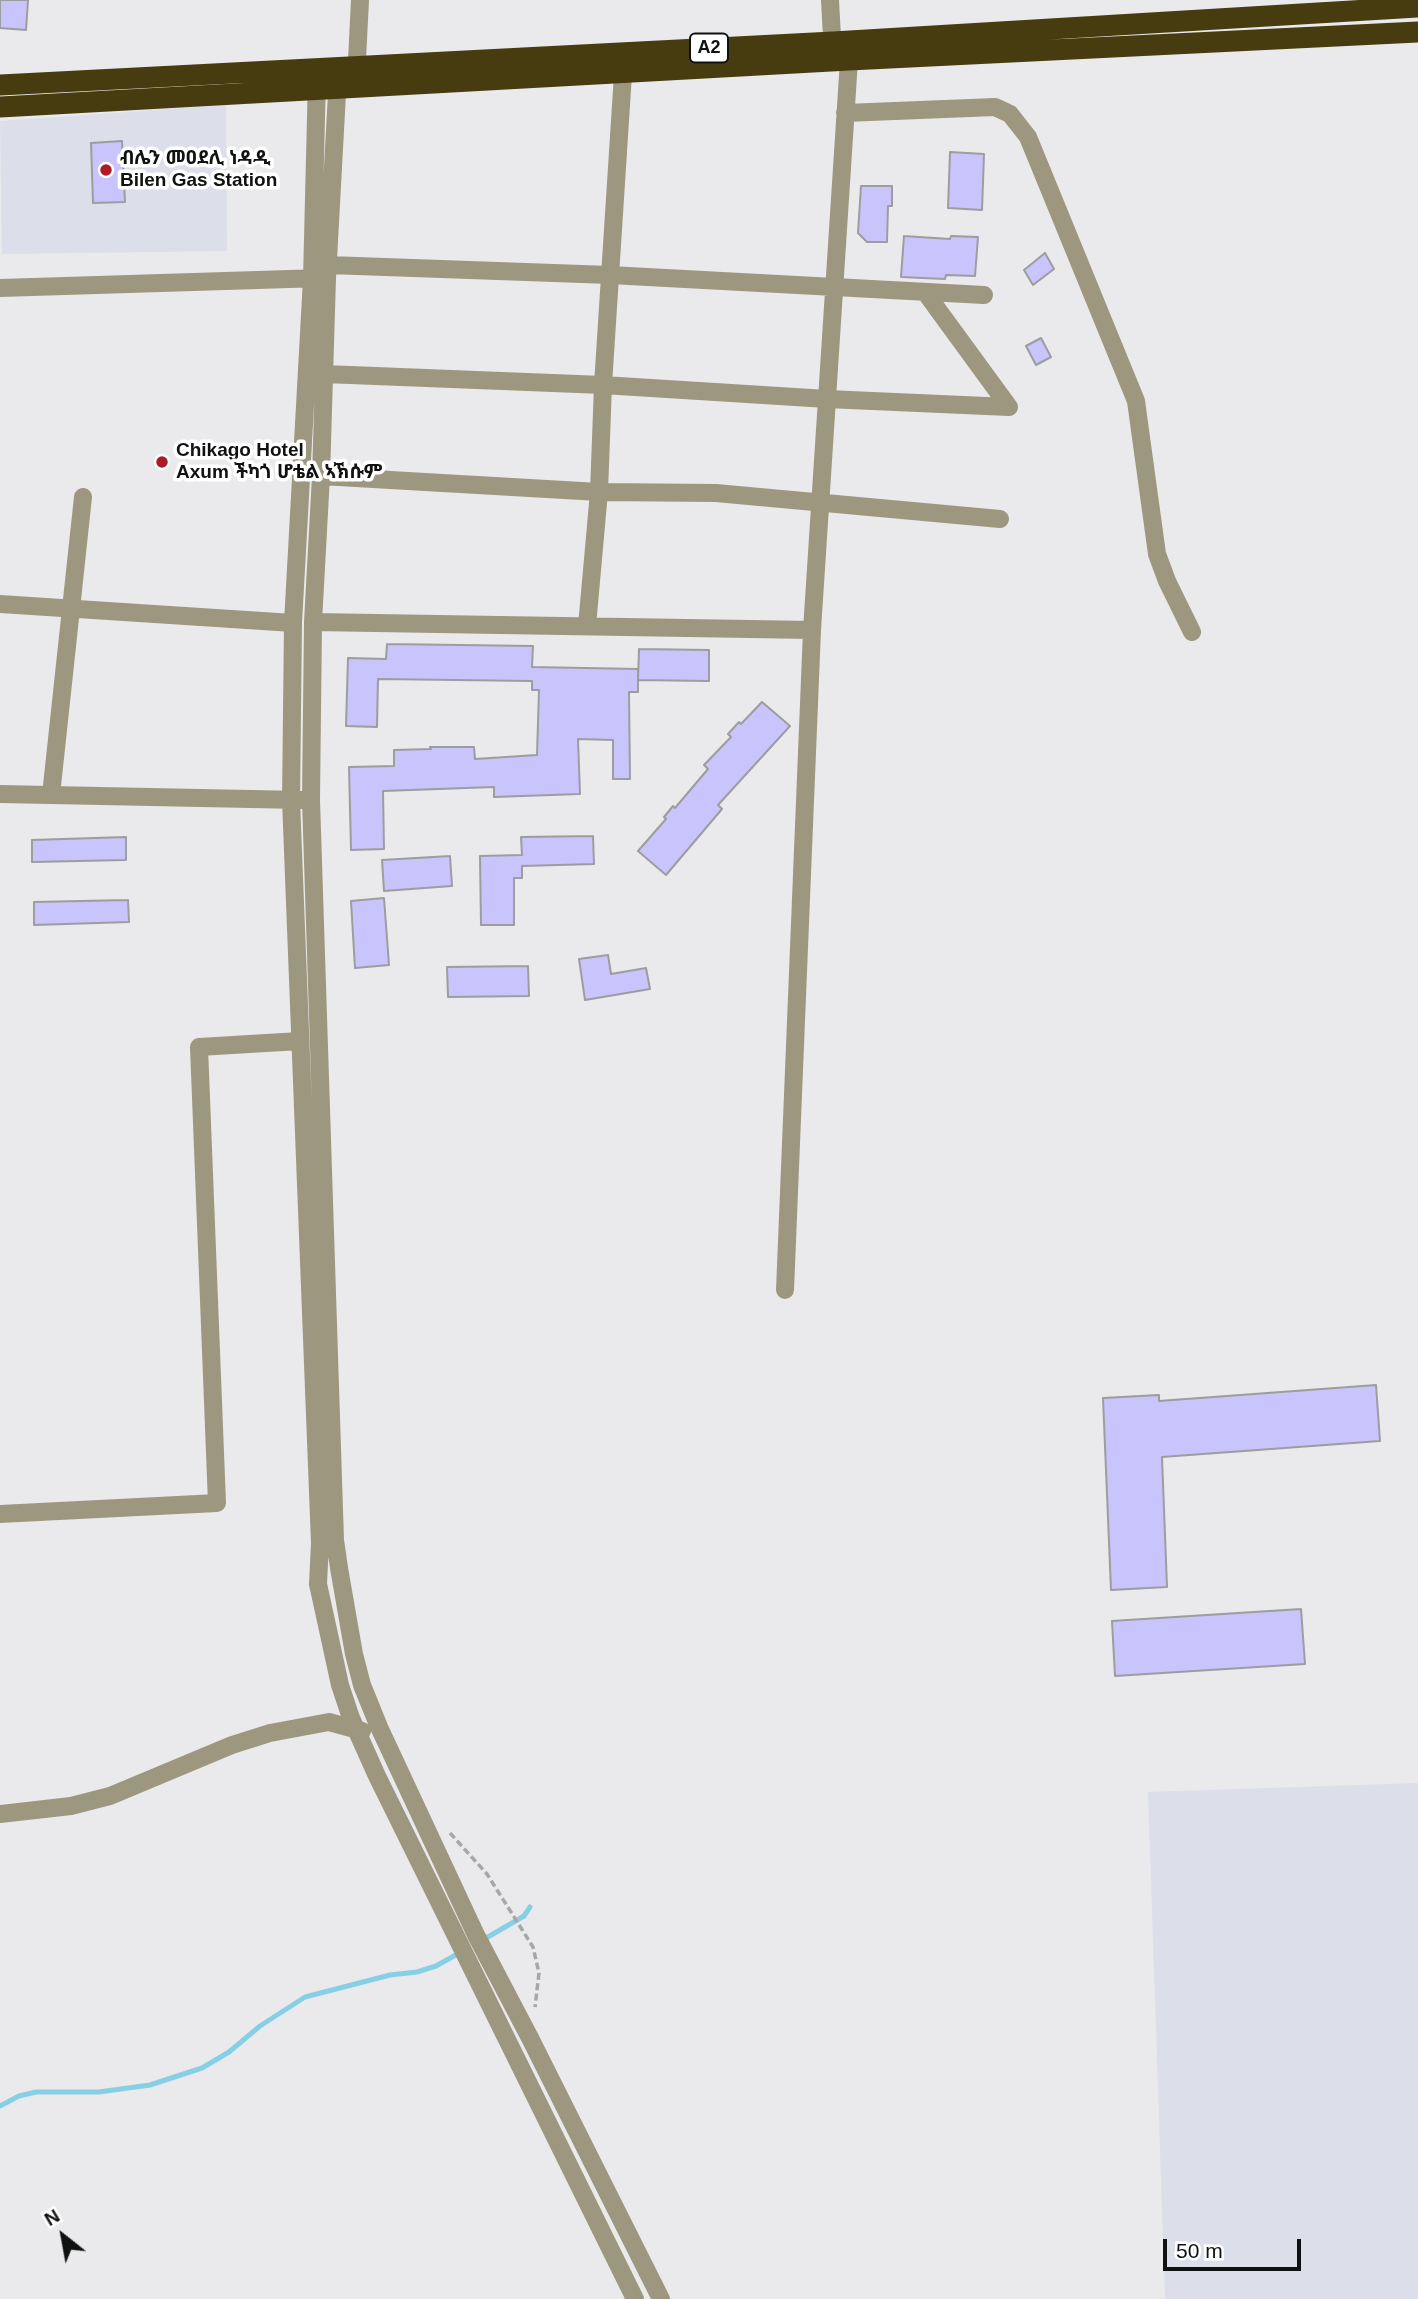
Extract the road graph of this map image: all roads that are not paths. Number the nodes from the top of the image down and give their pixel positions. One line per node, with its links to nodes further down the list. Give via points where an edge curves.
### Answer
1 (360, 0): 7 (street)
2 (830, 0): 5 (street)
3 (1405, 5): 4 (street); 5 (highway, A2)
4 (1409, 32): 5 (highway, A2)
5 (841, 51): 6 (highway, A2); 7 (highway, A2); 10 (street)
6 (623, 74): 7 (highway, A2); 12 (street)
7 (337, 78): 8 (highway, A2); 9 (highway, A2); 11 (street)
8 (0, 85)
9 (0, 107)
10 (845, 113): 14 (street); 31 (street, via 995,107 1010,114 1028,137 1136,401 1157,554)
11 (323, 274): 12 (street); 13 (street); 17 (street); 28 (street)
12 (610, 275): 14 (street); 18 (street)
13 (0, 288)
14 (834, 289): 15 (street); 19 (street)
15 (925, 292): 16 (street); 19 (street, via 1009,407)
16 (984, 295)
17 (325, 374): 18 (street); 20 (street)
18 (603, 385): 19 (street); 21 (street)
19 (827, 399): 23 (street)
20 (321, 476): 21 (street); 27 (street)
21 (600, 492): 23 (street, via 716,493); 29 (street)
22 (83, 497): 26 (street)
23 (819, 503): 24 (street); 30 (street)
24 (1000, 519)
25 (0, 604): 26 (street)
26 (71, 607): 28 (street); 33 (street)
27 (313, 622): 29 (street); 35 (street)
28 (293, 623): 34 (street)
29 (587, 626): 30 (street)
30 (812, 630): 37 (street)
31 (1192, 632)
32 (0, 794): 33 (street)
33 (51, 795): 34 (street)
34 (290, 800): 35 (street); 36 (street)
35 (311, 800): 39 (street, via 335,1540 354,1654)
36 (300, 1041): 38 (street, via 199,1047 217,1503); 40 (street, via 318,1584 340,1685)
37 (785, 1290)
38 (0, 1514)
39 (379, 1727): 40 (street); 43 (street, via 476,1935)
40 (357, 1730): 41 (street, via 329,1722 270,1733 110,1796 71,1806); 42 (street, via 394,1814)
41 (0, 1814)
42 (635, 2299)
43 (661, 2299)

